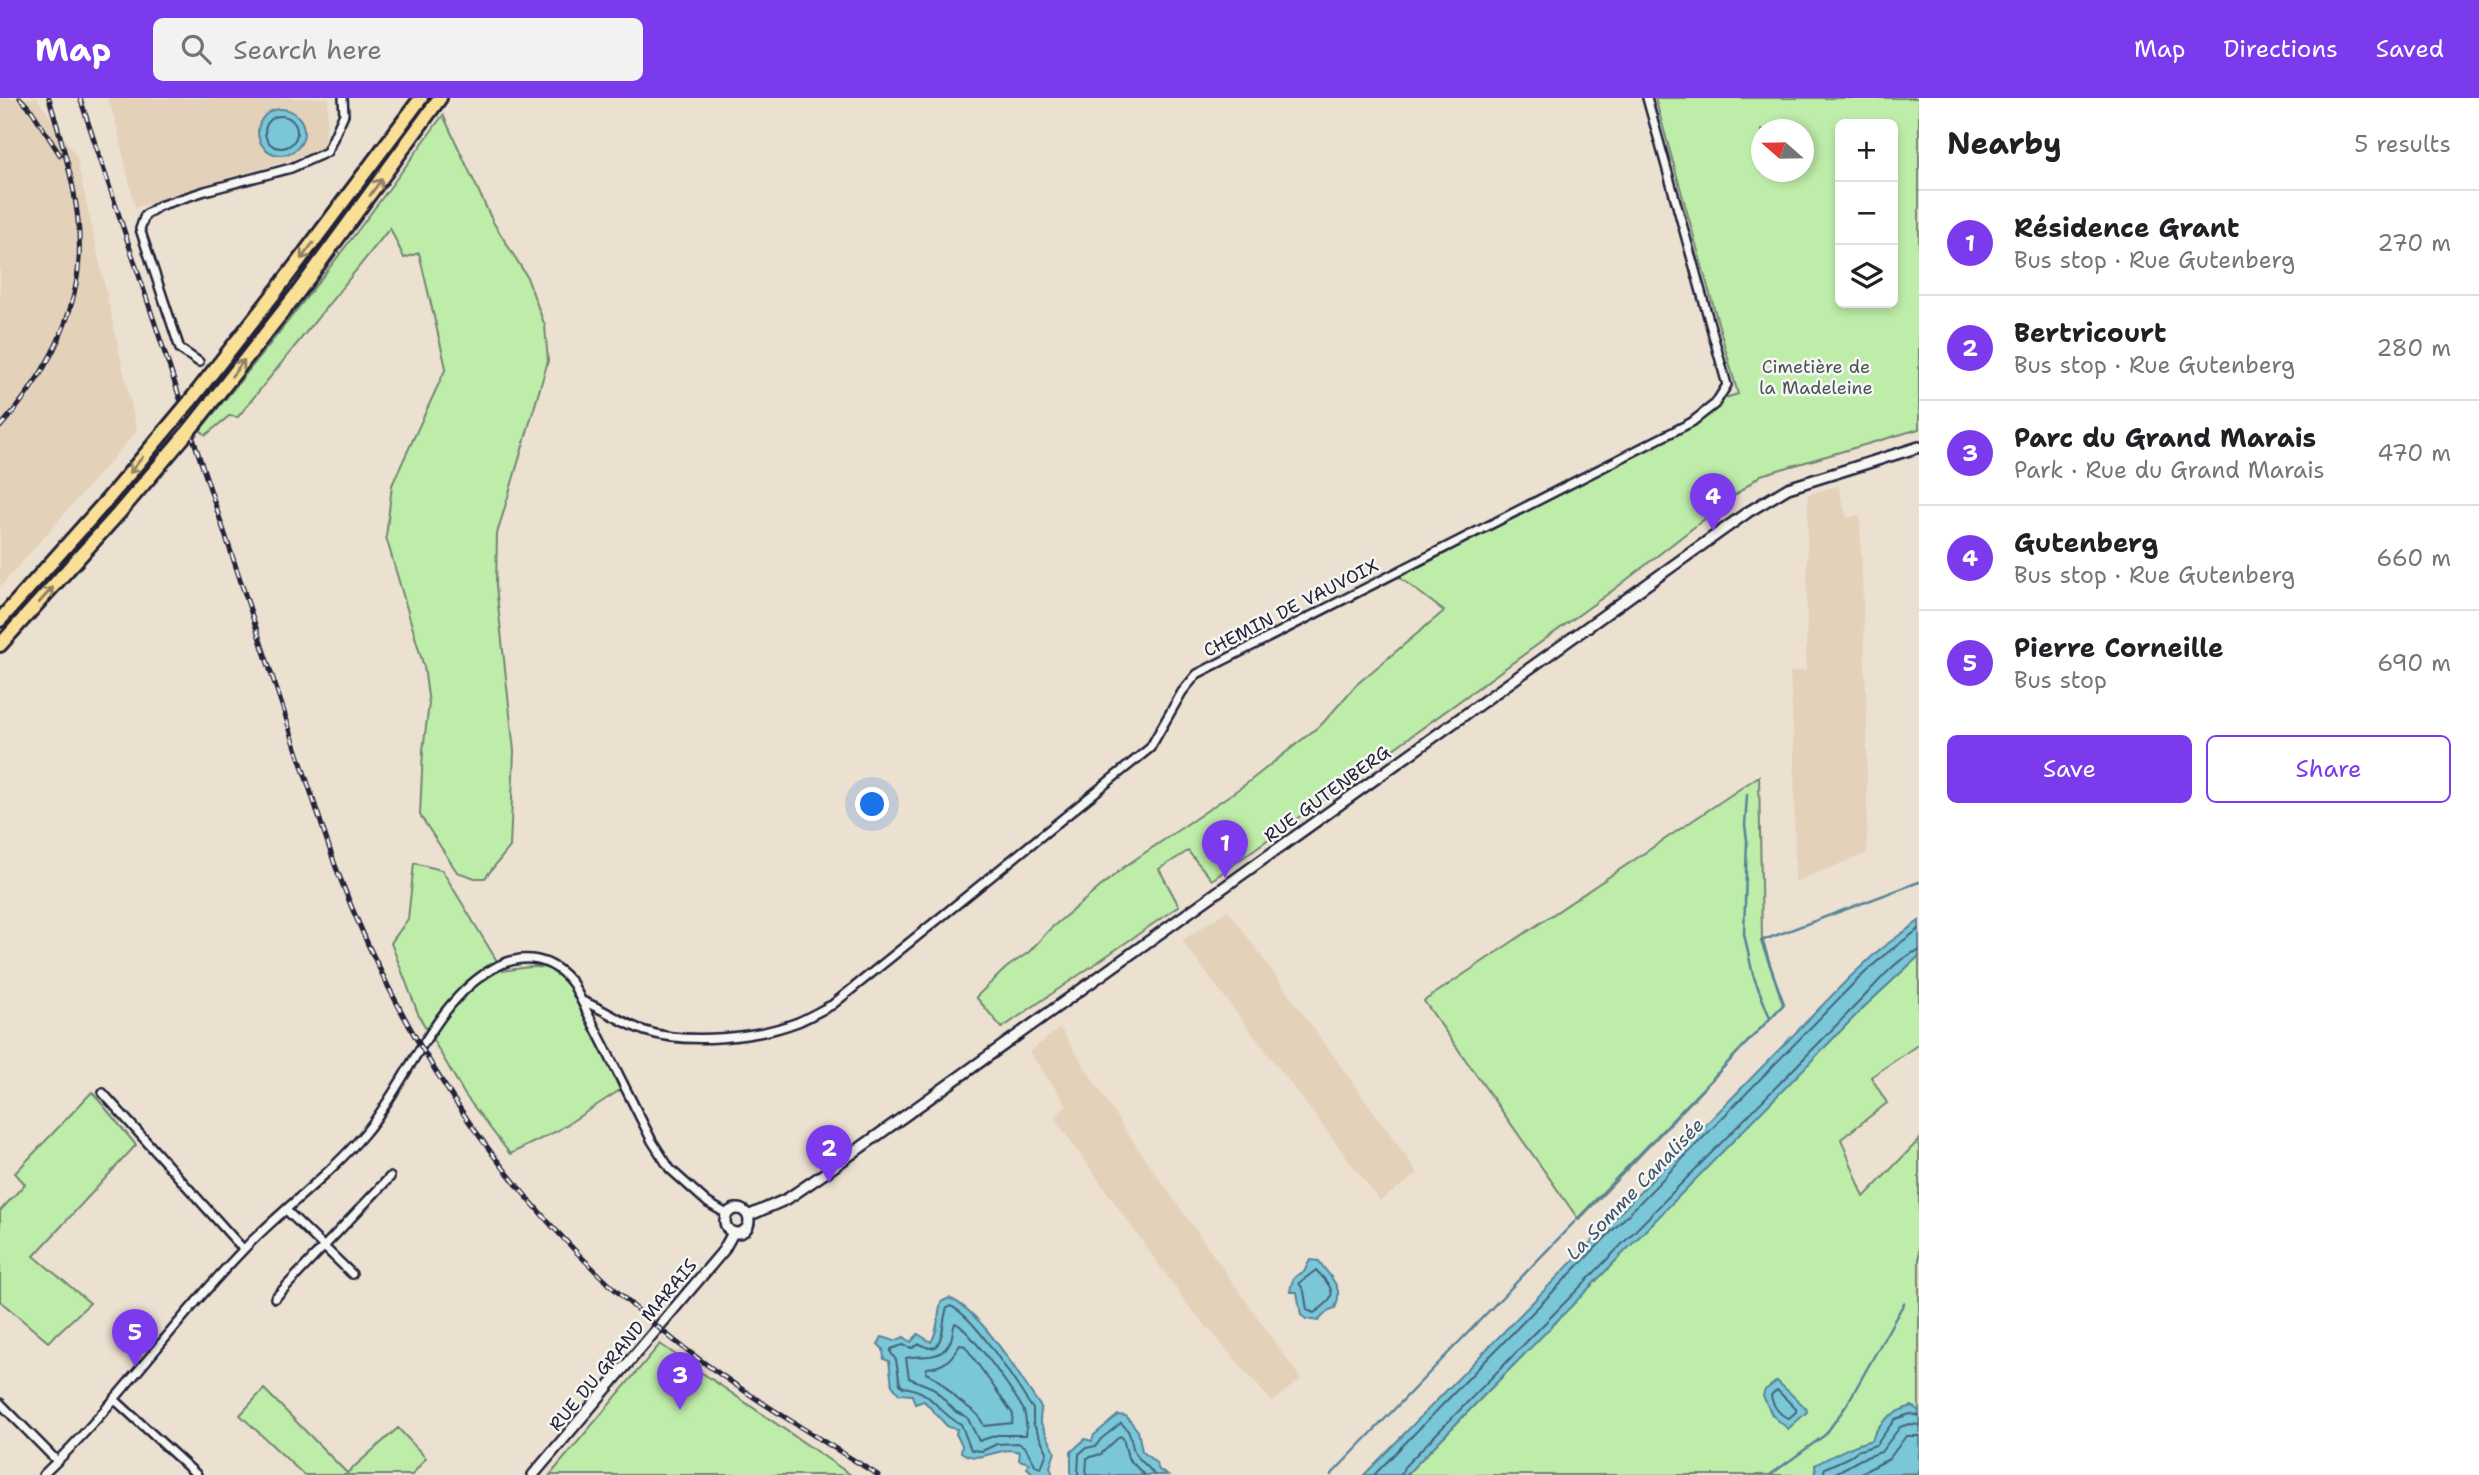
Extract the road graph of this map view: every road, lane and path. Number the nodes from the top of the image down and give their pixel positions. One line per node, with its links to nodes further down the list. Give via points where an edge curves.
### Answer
1 (343, 98): 5 (street, via 344,114 327,152 291,168 159,206 145,215 140,229 180,349)
2 (421, 98): 7 (highway, one-way to 7, bridge, via 190,401)
3 (440, 98): 8 (highway, one-way to 3, bridge, via 197,422)
4 (1647, 98): 9 (street, CHEMIN DE VAUVOIX, via 1727,385 1715,404 1692,422 1197,674 1150,748 832,1004 798,1022 701,1040 648,1032)
5 (199, 362)
6 (1919, 447): 14 (street, RUE GUTENBERG, via 1788,488 1748,512 787,1199)
7 (0, 620)
8 (0, 645)
9 (582, 1001): 12 (street, via 565,974 549,963 527,958 503,963 480,978 457,999 366,1132); 13 (street, via 670,1169)
10 (103, 1093): 17 (street)
11 (390, 1177): 16 (street)
12 (286, 1210): 16 (street); 17 (street)
13 (727, 1214): 14 (street, via 738,1209); 15 (street, via 726,1225)
14 (748, 1216): 15 (street, via 750,1224 745,1231)
15 (733, 1233): 25 (street, RUE DU GRAND MARAIS, via 723,1251)
16 (324, 1247): 18 (street); 19 (street)
17 (243, 1250): 20 (street)
18 (352, 1274)
19 (275, 1298)
20 (114, 1399): 22 (street); 24 (street)
21 (0, 1403): 22 (street)
22 (57, 1461): 23 (street)
23 (43, 1475)
24 (197, 1475)
25 (533, 1475)

